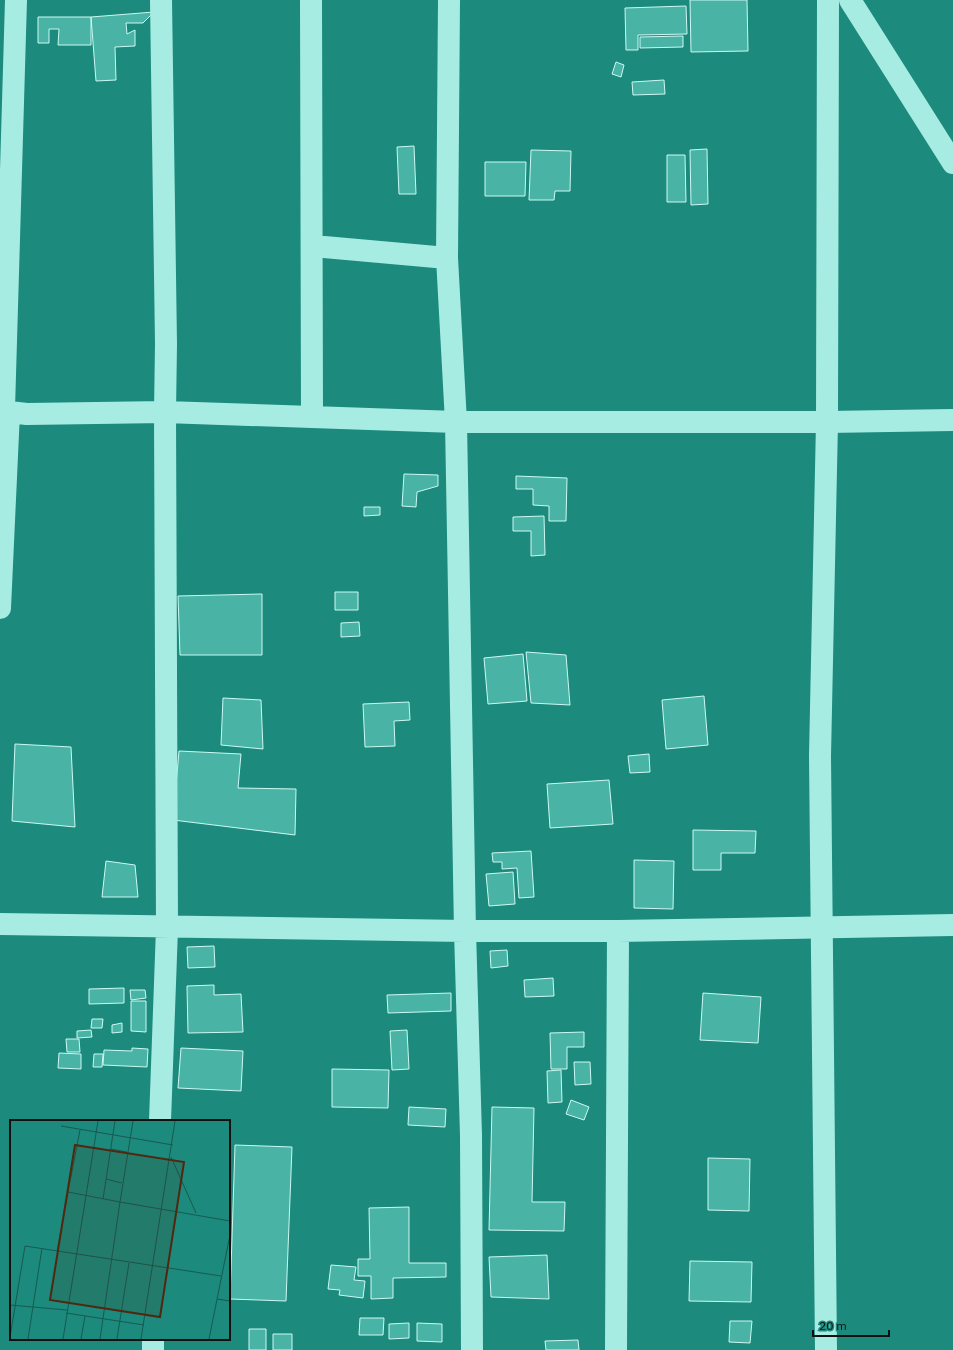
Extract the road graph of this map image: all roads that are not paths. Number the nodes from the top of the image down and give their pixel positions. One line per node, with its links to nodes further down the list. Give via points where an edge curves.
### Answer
1 (16, 0): 10 (street, via 3,407)
2 (162, 0): 11 (street)
3 (311, 0): 8 (street)
4 (449, 0): 9 (street)
5 (828, 0): 15 (street)
6 (850, 0): 7 (street)
7 (953, 163)
8 (313, 246): 9 (street); 12 (street)
9 (447, 258): 14 (street)
10 (8, 412): 11 (street); 16 (street)
11 (165, 412): 12 (street); 20 (street)
12 (312, 417): 14 (street)
13 (953, 420): 15 (street)
14 (456, 422): 15 (street); 21 (street)
15 (827, 422): 19 (street, via 820,756)
16 (0, 608)
17 (0, 924): 20 (street)
18 (953, 925): 19 (street)
19 (822, 926): 22 (street); 28 (street)
20 (167, 928): 21 (street); 23 (street)
21 (465, 931): 22 (street); 26 (street, via 471,1135)
22 (618, 931): 27 (street)
23 (160, 1120)
24 (153, 1340): 25 (street)
25 (152, 1350)
26 (472, 1350)
27 (616, 1350)
28 (826, 1350)

